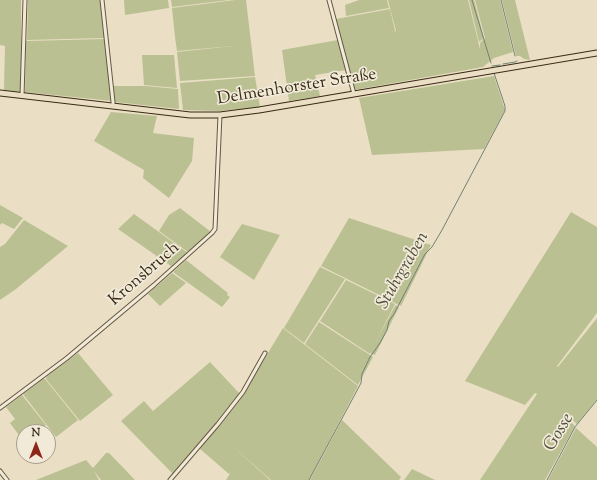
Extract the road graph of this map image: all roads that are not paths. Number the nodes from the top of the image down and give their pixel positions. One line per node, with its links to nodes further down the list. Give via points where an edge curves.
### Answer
1 (25, 0): 7 (street)
2 (102, 0): 8 (street)
3 (329, 0): 6 (street)
4 (597, 53): 6 (main road, Delmenhorster Straße)
5 (0, 93): 7 (main road, Delmenhorster Straße)
6 (354, 94): 9 (main road, Delmenhorster Straße)
7 (22, 96): 8 (main road, Delmenhorster Straße)
8 (113, 106): 9 (main road, Delmenhorster Straße, via 190,115)
9 (220, 115): 11 (street, Kronsbruch, via 215,229 212,233 67,358)
10 (265, 353): 14 (street, via 243,392)
11 (0, 408)
12 (0, 471): 13 (street)
13 (7, 480)
14 (170, 480)

